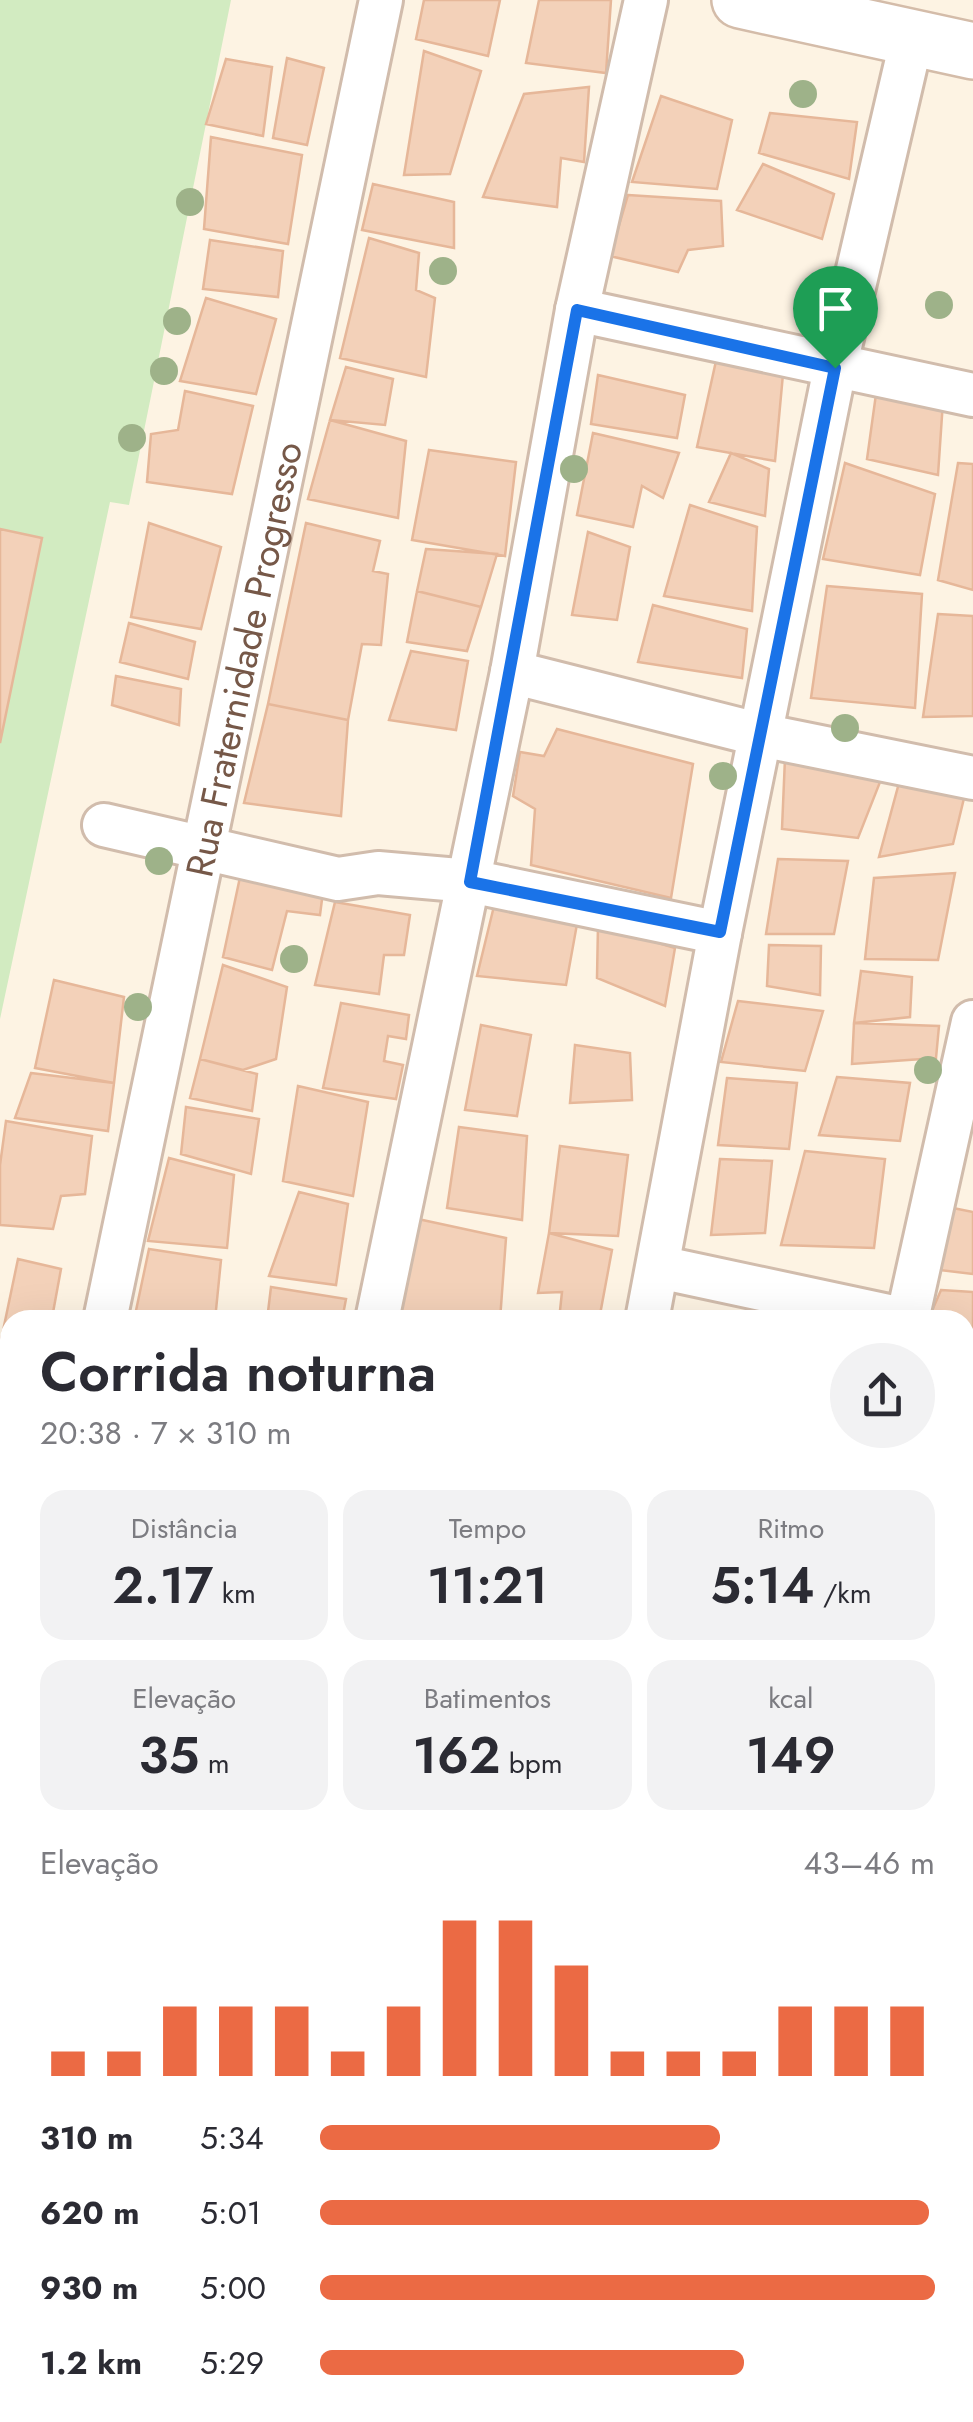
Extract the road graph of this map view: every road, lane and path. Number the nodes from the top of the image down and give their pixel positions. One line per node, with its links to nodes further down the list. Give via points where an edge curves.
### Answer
1 (381, 0): 13 (street, Rua Fraternidade Progresso)
2 (646, 0): 6 (street)
3 (740, 0): 4 (street)
4 (912, 38): 5 (street); 7 (street)
5 (973, 52)
6 (577, 310): 7 (street); 9 (street)
7 (835, 368): 8 (street); 10 (street)
8 (973, 395)
9 (512, 672): 10 (street); 14 (street)
10 (761, 735): 11 (street); 15 (street)
11 (973, 778)
12 (104, 825): 13 (street)
13 (202, 848): 14 (street, via 338,879 378,873); 18 (street, Rua Fraternidade Progresso)
14 (470, 882): 15 (street); 19 (street)
15 (720, 932): 17 (street)
16 (973, 1022): 22 (street)
17 (659, 1268): 20 (street); 21 (street)
18 (106, 1310)
19 (379, 1310)
20 (649, 1310)
21 (859, 1310)
22 (909, 1310)

